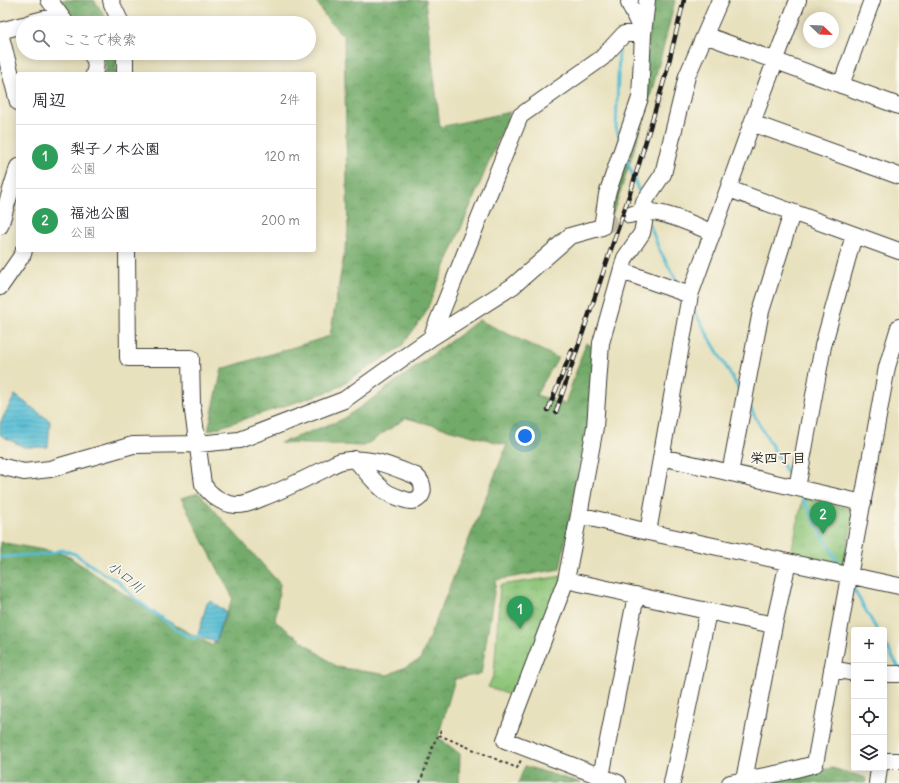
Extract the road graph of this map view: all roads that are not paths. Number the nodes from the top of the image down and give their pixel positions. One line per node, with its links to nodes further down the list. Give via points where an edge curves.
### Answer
1 (49, 0): 8 (street)
2 (111, 0): 9 (street)
3 (630, 0): 12 (street, via 629,3)
4 (647, 0): 12 (street)
5 (720, 0): 13 (street)
6 (798, 0): 16 (street)
7 (872, 0): 19 (street)
8 (61, 16)
9 (118, 16)
10 (16, 27): 11 (street)
11 (0, 32): 20 (street)
12 (643, 34): 38 (street, via 624,34 602,58 520,116); 38 (street, via 640,98 607,194 602,227 570,236 513,286)
13 (705, 35): 16 (street); 26 (street, via 687,76 663,174)
14 (95, 60): 17 (street, via 97,66)
15 (125, 60): 18 (street)
16 (776, 61): 19 (street); 22 (street)
17 (95, 72)
18 (126, 72)
19 (841, 85): 21 (street)
20 (16, 94)
21 (899, 106)
22 (752, 123): 24 (street); 25 (street)
23 (16, 174): 28 (street)
24 (899, 176)
25 (729, 189): 27 (street); 29 (street)
26 (636, 213): 29 (street, via 654,211); 34 (street, via 644,223 642,233 625,258)
27 (792, 213): 30 (street); 44 (street, via 761,311)
28 (0, 226)
29 (713, 233): 36 (street)
30 (854, 235): 31 (street); 45 (street, via 823,346)
31 (899, 251)
32 (24, 252): 35 (street)
33 (127, 252): 40 (street, via 128,358 191,358 192,404)
34 (622, 271): 36 (street); 47 (street, via 601,343 595,427)
35 (0, 287)
36 (690, 295): 41 (street)
37 (899, 327): 39 (street)
38 (430, 338): 40 (street, via 344,400 239,440)
39 (893, 368): 46 (street)
40 (198, 444): 42 (street, via 203,484 218,499 235,505 247,504 276,493 341,461); 43 (street, via 133,445 50,469 24,472)
41 (661, 457): 44 (street); 48 (street)
42 (355, 459)
43 (0, 466)
44 (730, 473): 45 (street)
45 (797, 488): 46 (street)
46 (863, 503): 50 (street)
47 (579, 515): 48 (street); 51 (street)
48 (648, 532): 49 (street)
49 (788, 562): 50 (street); 55 (street)
50 (849, 576): 52 (street); 56 (street)
51 (566, 580): 53 (street); 63 (street, via 505,740)
52 (899, 586)
53 (636, 595): 54 (street); 63 (street)
54 (708, 612): 55 (street); 66 (street)
55 (774, 625): 64 (street)
56 (832, 669): 57 (street); 64 (street, via 815,764)
57 (851, 672)
58 (887, 674): 59 (street)
59 (899, 674)
60 (899, 761): 61 (street)
61 (887, 762)
62 (879, 771): 67 (street)
63 (600, 777): 65 (street)
64 (737, 782)
65 (618, 783)
66 (672, 783)
67 (877, 783)

